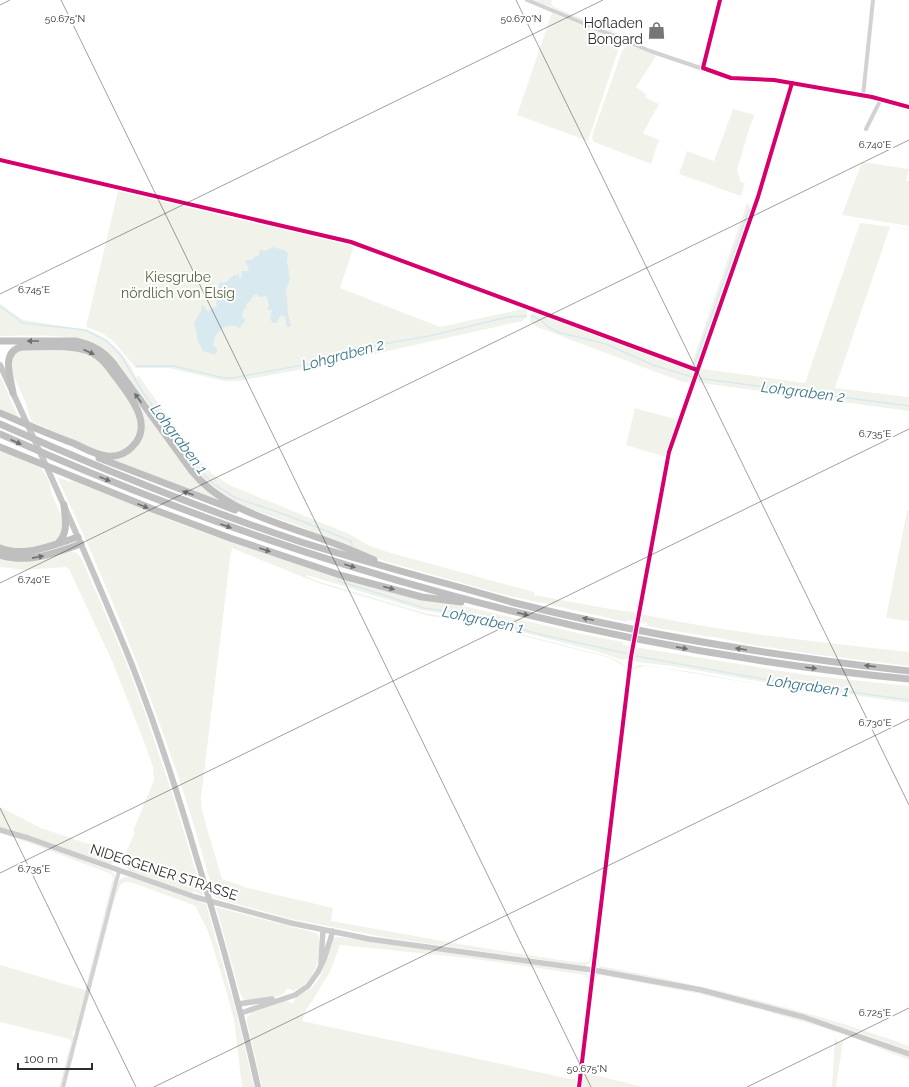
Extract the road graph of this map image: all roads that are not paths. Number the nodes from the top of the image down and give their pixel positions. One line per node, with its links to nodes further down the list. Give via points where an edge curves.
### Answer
1 (527, 0): 4 (street, via 624,40)
2 (720, 0): 4 (street)
3 (873, 0): 5 (street)
4 (703, 68): 5 (street, via 734,78 768,79)
5 (863, 96): 6 (street)
6 (881, 100): 7 (street); 8 (street)
7 (909, 108)
8 (866, 129)
9 (0, 341): 18 (highway, one-way to 9, via 226,501 203,484 114,364 100,351 91,345 75,341)
10 (0, 365): 11 (main road)
11 (13, 393): 15 (highway, one-way to 15, via 7,361 18,348 68,347 80,349 102,360 138,411 141,426 138,439 127,451 116,456 107,456); 17 (main road)
12 (0, 413): 15 (highway)
13 (0, 424): 23 (highway, via 73,457 170,495 300,541)
14 (0, 434): 24 (highway, one-way to 24, via 76,468 232,528 339,563)
15 (59, 439): 18 (highway, one-way to 15, via 157,481)
16 (0, 446): 24 (highway, one-way to 24, via 154,510 343,576 422,597)
17 (64, 505): 19 (main road); 20 (highway, via 66,529 63,538)
18 (264, 519): 23 (highway, via 348,548)
19 (79, 540): 20 (highway); 22 (highway, one-way to 19, via 15,559 34,558); 33 (main road, via 132,666 167,765 206,888)
20 (57, 544): 21 (highway, via 21,552)
21 (0, 548)
22 (0, 555)
23 (392, 568): 25 (highway, one-way to 23, via 786,656 646,631 511,602)
24 (485, 604): 26 (highway, one-way to 26, via 624,636 731,656 785,665)
25 (909, 671)
26 (909, 679)
27 (0, 830): 28 (main road, NIDEGGENER STRASSE)
28 (119, 871): 29 (main road, NIDEGGENER STRASSE, via 195,897); 36 (street)
29 (323, 930): 30 (main road, NIDEGGENER STRASSE); 31 (main road)
30 (332, 931): 31 (main road); 35 (main road, NIDEGGENER STRASSE, via 369,939 600,971 701,990 803,1017)
31 (321, 965): 32 (main road, via 315,978 306,988)
32 (280, 999): 33 (main road); 34 (main road)
33 (238, 1004): 34 (main road)
34 (240, 1013): 37 (main road)
35 (909, 1054)
36 (63, 1087)
37 (258, 1087)

